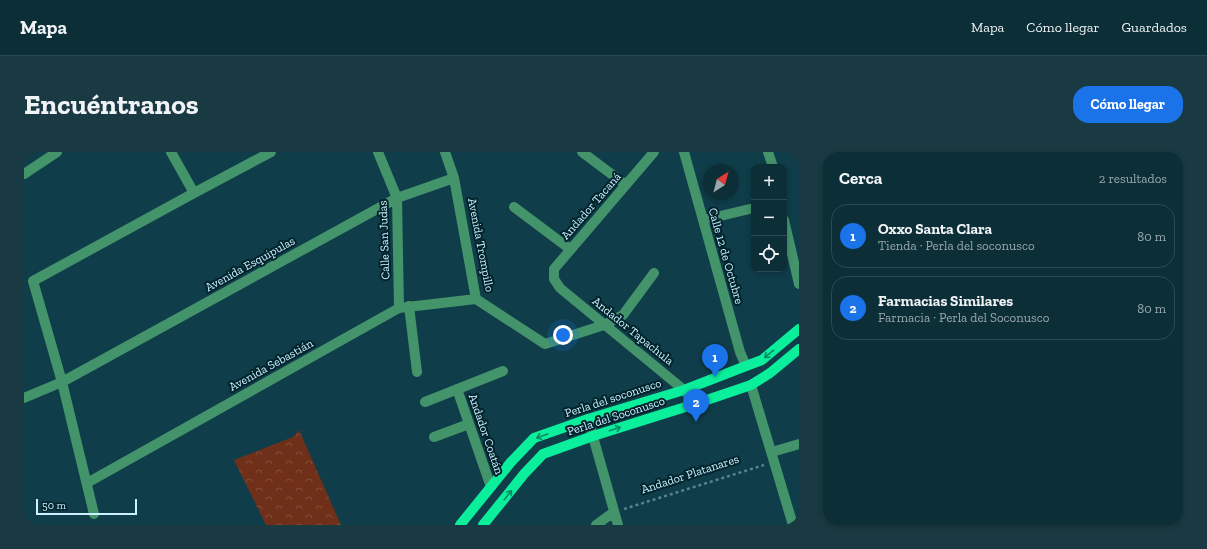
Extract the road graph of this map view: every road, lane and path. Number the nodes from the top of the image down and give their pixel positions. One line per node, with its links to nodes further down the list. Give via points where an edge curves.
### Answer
1 (57, 152): 11 (street)
2 (171, 152): 14 (street)
3 (271, 152): 14 (street)
4 (378, 152): 15 (street, Calle San Judas)
5 (445, 152): 12 (street, Avenida Trompillo)
6 (582, 152): 13 (street)
7 (654, 152): 13 (street, Andador Tacaná)
8 (684, 152): 18 (street, Calle 12 de Octubre)
9 (768, 152): 10 (street)
10 (772, 164)
11 (24, 174)
12 (454, 178): 15 (street, Avenida Esquipulas); 24 (street, Avenida Trompillo)
13 (626, 184): 20 (street, Andador Tacaná)
14 (194, 193): 32 (street, via 33,281)
15 (397, 198): 25 (street, Calle San Judas); 32 (street, Avenida Esquipulas)
16 (514, 208): 20 (street)
17 (751, 209): 18 (street)
18 (703, 220): 29 (street, Calle 12 de Octubre)
19 (787, 233): 23 (street)
20 (570, 249): 22 (street, Andador Tacaná, via 554,269)
21 (654, 273): 26 (street, via 623,315)
22 (554, 278): 26 (street, Andador Tapachula, via 560,288)
23 (799, 284)
24 (476, 299): 25 (street, Avenida Sebastián); 26 (street, Avenida Trompillo, via 545,344)
25 (404, 307): 31 (street, Calle San Judas); 45 (street, Avenida Sebastián)
26 (604, 325): 35 (street, Andador Tapachula)
27 (799, 329): 29 (main road, Perla del soconusco, one-way to 29, via 762,360)
28 (799, 349): 33 (main road, Perla del Soconusco)
29 (746, 366): 35 (main road, Perla del soconusco)
30 (503, 371): 34 (street)
31 (417, 372)
32 (62, 382): 36 (street, Avenida Esquipulas); 45 (street)
33 (751, 385): 38 (main road, Perla del Soconusco); 44 (street)
34 (457, 389): 37 (street); 40 (street, Andador Coatán)
35 (684, 390): 38 (street, Andador Tapachula); 39 (main road, Perla del soconusco)
36 (24, 398)
37 (425, 402)
38 (695, 404): 41 (main road, Perla del Soconusco, one-way to 38)
39 (588, 419): 41 (street); 46 (main road, Perla del soconusco, one-way to 46, via 534,438)
40 (469, 424): 42 (street); 46 (street, Andador Coatán)
41 (593, 436): 47 (street); 50 (main road, Perla del Soconusco, one-way to 41, via 543,454)
42 (434, 437)
43 (799, 444): 44 (street)
44 (773, 457): 47 (path, Andador Platanares); 53 (street)
45 (87, 483): 48 (street)
46 (491, 487): 49 (main road, Perla del soconusco)
47 (614, 512): 51 (street); 52 (street)
48 (94, 514)
49 (460, 525)
50 (483, 525)
51 (596, 525)
52 (618, 525)
53 (793, 525)

